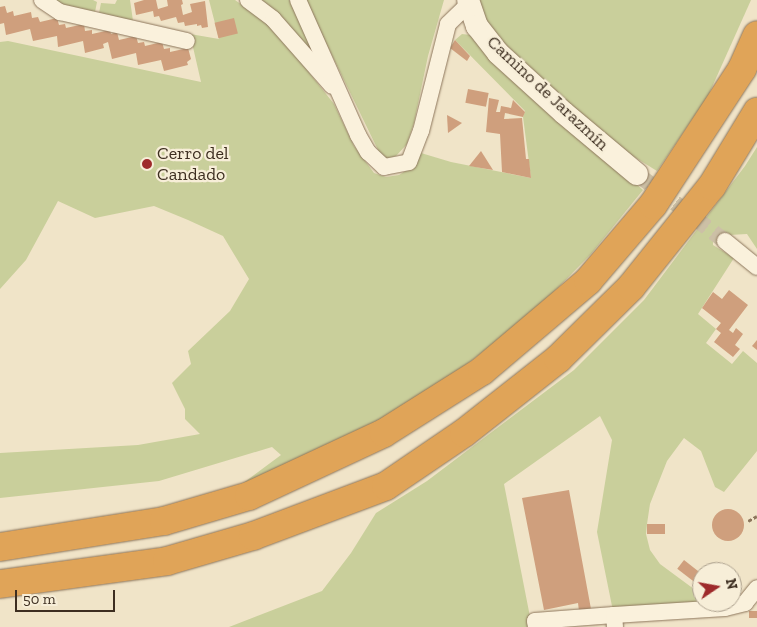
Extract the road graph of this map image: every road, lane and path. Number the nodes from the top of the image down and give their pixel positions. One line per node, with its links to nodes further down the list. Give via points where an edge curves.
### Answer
1 (42, 0): 6 (street, via 60,12)
2 (248, 0): 7 (street, via 273,19)
3 (298, 0): 7 (street)
4 (468, 3): 7 (street, via 448,24 421,131 409,162 384,167 368,152); 9 (street, Camino de Jarazmín, via 477,26 498,53)
5 (757, 35): 14 (highway, via 742,69 653,205 588,281 482,371 384,433 249,496 164,521)
6 (187, 41)
7 (344, 99)
8 (757, 112): 15 (highway, via 712,186 631,287 558,359 464,433 386,486 253,536 167,561)
9 (637, 174)
10 (725, 241): 11 (street)
11 (757, 267)
12 (757, 516): 13 (path)
13 (748, 520)
14 (0, 547)
15 (0, 584)
16 (757, 588): 17 (street, via 745,603 725,608)
17 (614, 621): 18 (street, via 535,621)
18 (536, 627)

